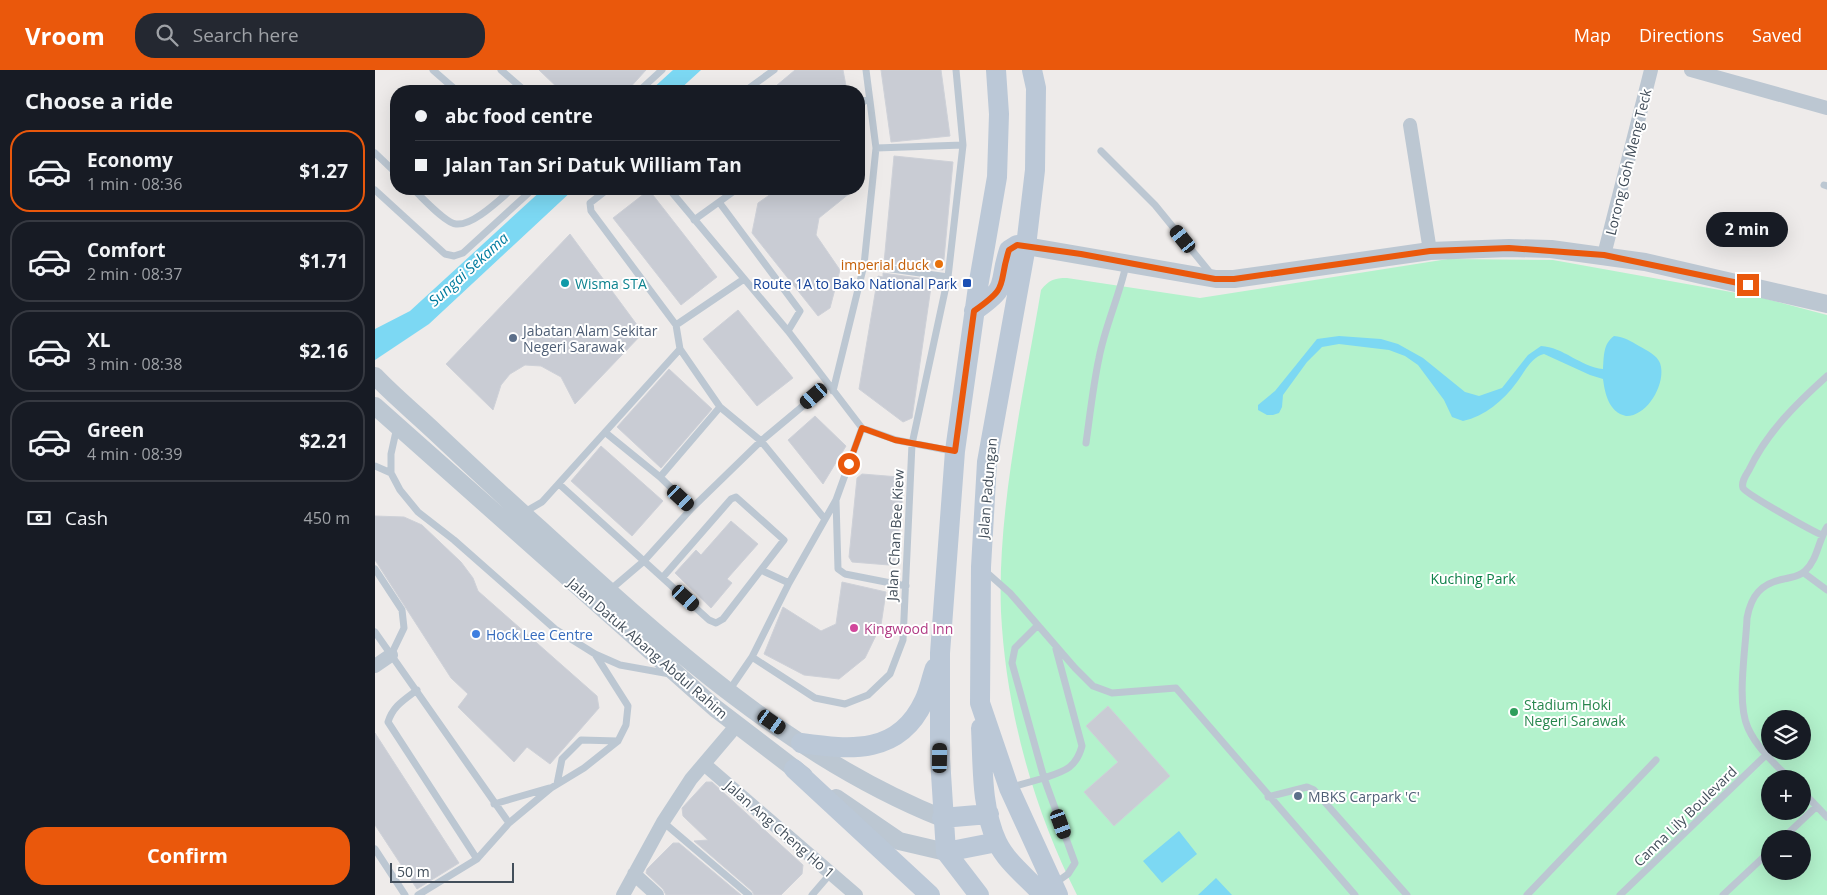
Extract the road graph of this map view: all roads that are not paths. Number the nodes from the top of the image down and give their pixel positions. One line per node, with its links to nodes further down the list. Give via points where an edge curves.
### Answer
1 (433, 70): 11 (lane)
2 (501, 70): 12 (lane)
3 (663, 70): 13 (lane)
4 (774, 70): 14 (lane)
5 (866, 70): 15 (lane)
6 (956, 70): 19 (lane, Jalan Chan Bee Kiew)
7 (1032, 70): 33 (main road, Jalan Padungan, via 1036,88 1035,170)
8 (1651, 70): 35 (street, Lorong Goh Meng Teck)
9 (1691, 70): 17 (street)
10 (997, 71): 42 (main road, via 997,177)
11 (450, 85)
12 (518, 85)
13 (646, 85)
14 (753, 85)
15 (869, 98): 16 (lane); 20 (lane)
16 (865, 101)
17 (1827, 108)
18 (1411, 125): 34 (street)
19 (963, 145): 20 (lane); 38 (lane, Jalan Chan Bee Kiew)
20 (876, 148): 37 (lane)
21 (1101, 151): 40 (lane, via 1150,200)
22 (375, 153): 23 (lane)
23 (390, 167)
24 (375, 190): 27 (lane, via 445,254 454,256 463,253)
25 (420, 195): 26 (lane, via 455,224 479,216)
26 (505, 195)
27 (526, 195)
28 (601, 195): 43 (lane, via 590,204 591,211)
29 (674, 195): 32 (lane)
30 (729, 195): 31 (lane)
31 (719, 202): 32 (lane); 44 (lane, via 800,312)
32 (694, 220): 39 (lane)
33 (1026, 246): 36 (street); 42 (main road, via 1017,245 1009,250 1002,286 997,294); 69 (main road, Jalan Padungan, via 987,462)
34 (1430, 251): 35 (street, via 1509,248); 40 (street, via 1258,276)
35 (1604, 255): 41 (street)
36 (1126, 262): 40 (street); 55 (lane, via 1099,358)
37 (864, 265): 38 (lane); 48 (lane)
38 (948, 278): 56 (lane, Jalan Chan Bee Kiew)
39 (744, 279): 43 (lane); 44 (lane)
40 (1215, 279)
41 (1827, 304)
42 (974, 311): 57 (main road)
43 (676, 326): 45 (lane)
44 (788, 331): 48 (lane)
45 (680, 349): 50 (lane); 53 (lane)
46 (1827, 376): 67 (lane, via 1774,430 1756,455 1743,482 1743,488 1749,494)
47 (377, 379): 64 (street, Jalan Datuk Abang Abdul Rahim)
48 (830, 388): 52 (lane); 54 (lane)
49 (375, 406): 51 (street, Jalan Datuk Abang Abdul Rahim)
50 (719, 407): 54 (lane); 60 (lane)
51 (397, 426): 59 (lane); 86 (street, Jalan Datuk Abang Abdul Rahim)
52 (862, 428): 56 (lane); 62 (lane)
53 (606, 433): 60 (lane); 61 (lane)
54 (761, 442): 63 (lane); 65 (lane)
55 (1086, 443)
56 (912, 444): 57 (lane); 75 (lane, Jalan Chan Bee Kiew)
57 (955, 451): 81 (main road)
58 (375, 466): 59 (lane)
59 (391, 473): 82 (lane, via 418,512 555,629)
60 (660, 477): 63 (lane)
61 (559, 484): 64 (lane, via 542,502); 68 (lane)
62 (836, 500): 65 (lane); 75 (lane, via 838,569 845,574)
63 (692, 508): 68 (lane)
64 (523, 513): 77 (street, Jalan Datuk Abang Abdul Rahim)
65 (824, 518): 74 (lane)
66 (1827, 527): 67 (lane)
67 (1822, 535): 72 (lane, via 1815,560)
68 (644, 561): 73 (lane); 77 (lane)
69 (981, 567): 78 (lane); 89 (main road, Jalan Padungan)
70 (375, 569): 83 (lane, via 402,610 404,628)
71 (763, 570): 73 (lane, via 723,619 716,623); 73 (lane, via 784,540 736,497); 74 (lane)
72 (1804, 573): 76 (lane); 93 (lane, via 1760,588 1749,606 1742,702 1748,729)
73 (663, 577)
74 (789, 583): 84 (lane)
75 (905, 586): 84 (lane, Jalan Chan Bee Kiew, via 903,640 891,674 868,695 845,704 815,698)
76 (1827, 590)
77 (609, 591): 88 (street, Jalan Datuk Abang Abdul Rahim)
78 (1037, 626): 80 (lane); 100 (lane, via 1015,648 1012,662)
79 (375, 632): 83 (lane)
80 (1055, 646): 100 (lane, via 1082,746 1071,766); 103 (lane, via 1093,686 1112,693 1176,688)
81 (940, 653): 92 (main road, via 924,700 903,731 885,742 868,747 836,748); 109 (main road)
82 (595, 654): 86 (lane, via 620,665); 91 (lane, via 628,706 626,725)
83 (391, 655): 85 (street); 87 (lane)
84 (752, 657): 88 (lane)
85 (375, 666)
86 (677, 675): 90 (street, Jalan Datuk Abang Abdul Rahim)
87 (417, 690): 105 (lane); 116 (lane, via 391,711 388,722)
88 (728, 692): 92 (street, Jalan Datuk Abang Abdul Rahim)
89 (980, 703): 102 (main road, Jalan Padungan); 107 (main road, via 985,801)
90 (736, 726): 97 (street); 98 (street, Jalan Datuk Abang Abdul Rahim)
91 (619, 741): 101 (lane); 101 (lane, via 581,740 562,759)
92 (801, 743): 109 (street, Jalan Datuk Abang Abdul Rahim, via 850,773)
93 (1761, 746)
94 (1656, 760): 132 (lane)
95 (1761, 760): 133 (lane, Canna Lily Boulevard)
96 (1773, 760): 99 (lane)
97 (704, 764): 110 (street); 118 (street, Jalan Ang Cheng Ho 1)
98 (794, 769): 115 (street, Jalan Datuk Abang Abdul Rahim, via 899,841); 128 (main road)
99 (1782, 770)
100 (1044, 778): 102 (lane); 120 (lane, via 1075,863)
101 (554, 786): 105 (lane); 111 (lane)
102 (1009, 788): 120 (main road, Jalan Padungan)
103 (1268, 797): 130 (lane); 131 (lane, via 1307,787 1315,790)
104 (1811, 801): 106 (lane)
105 (494, 804): 111 (lane)
106 (1816, 807): 108 (lane); 112 (lane)
107 (989, 814): 109 (main road); 113 (main road)
108 (1827, 817)
109 (942, 818): 115 (main road)
110 (663, 822): 119 (street); 125 (lane)
111 (509, 823): 116 (lane)
112 (1792, 830)
113 (997, 842): 115 (main road); 120 (main road, via 1007,856)
114 (375, 849): 121 (lane)
115 (946, 852): 129 (main road)
116 (477, 859): 122 (lane)
117 (1761, 859): 134 (lane)
118 (831, 873): 126 (lane); 127 (street, Jalan Ang Cheng Ho 1)
119 (634, 874): 123 (street); 124 (street)
120 (1051, 892)
121 (405, 895)
122 (419, 895)
123 (623, 895)
124 (657, 895)
125 (749, 895)
126 (811, 895)
127 (856, 895)
128 (930, 895)
129 (979, 895)
130 (1355, 895)
131 (1407, 895)
132 (1527, 895)
133 (1620, 895)
134 (1723, 895)

